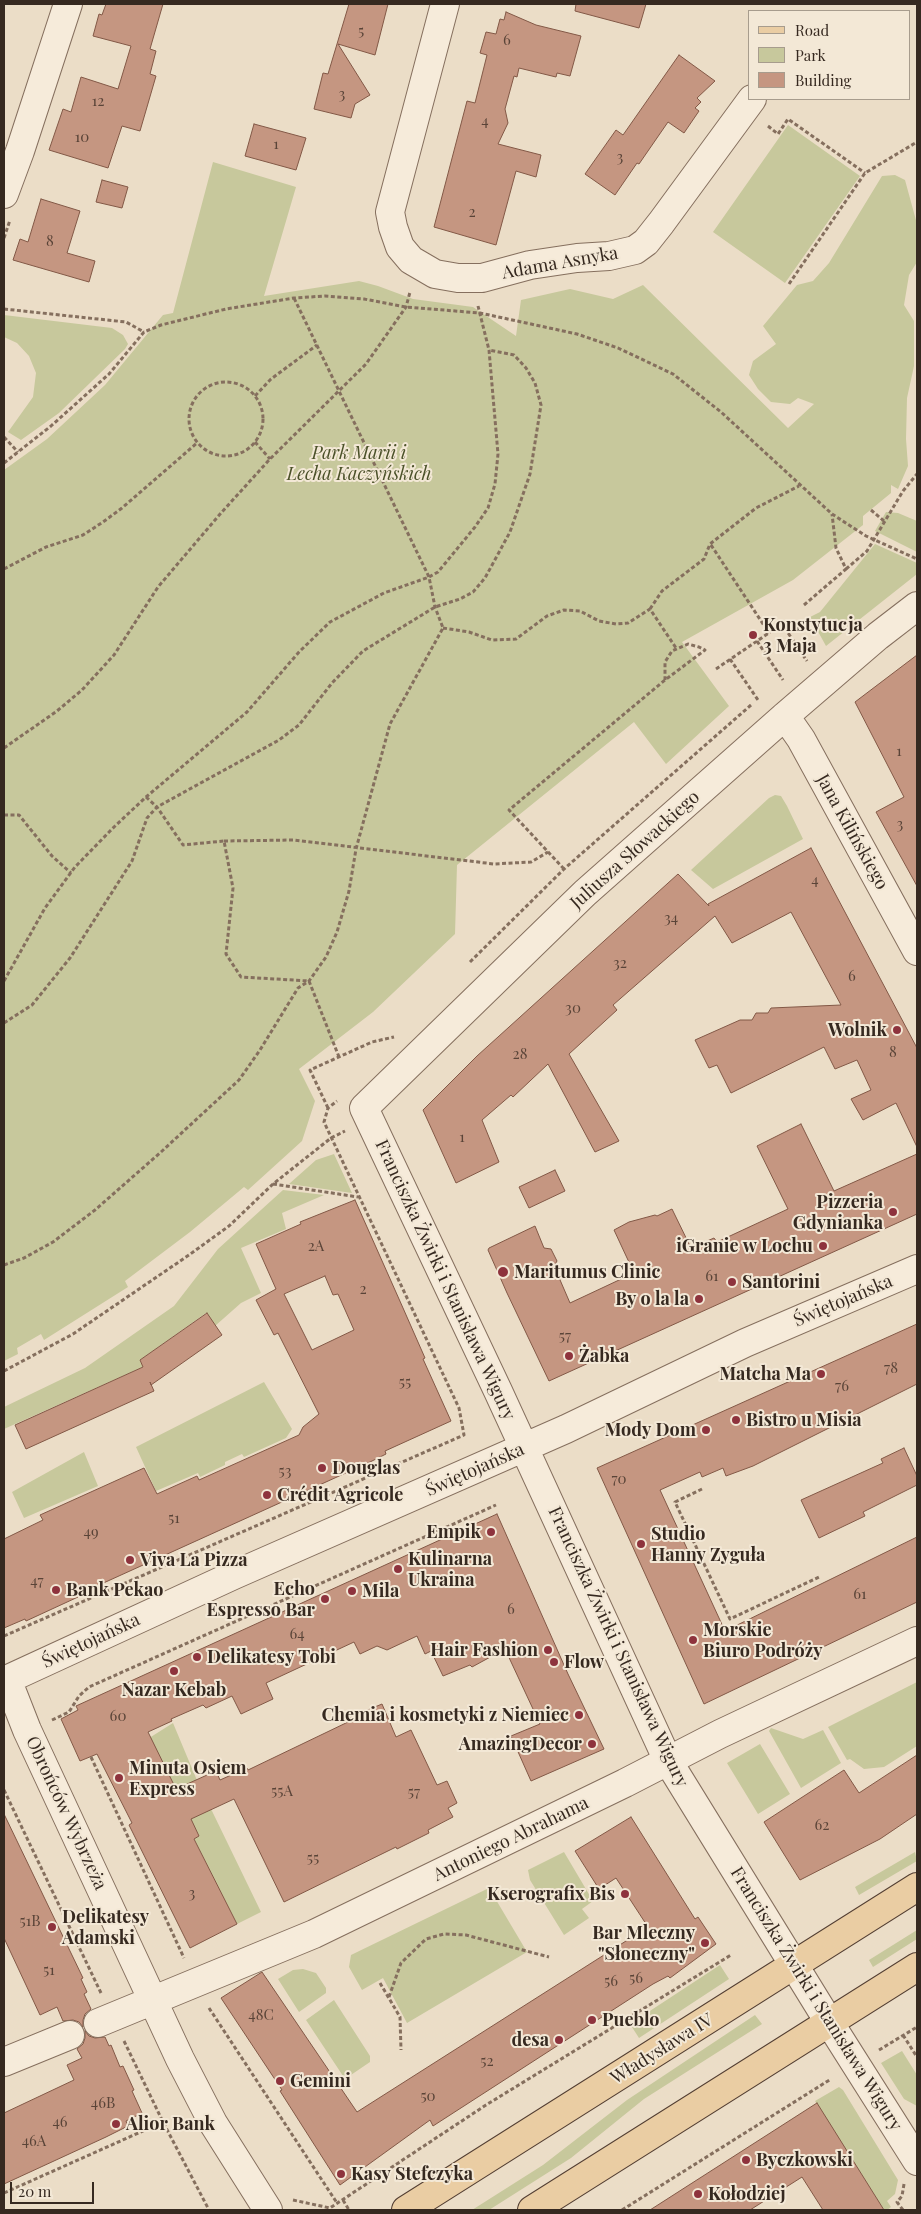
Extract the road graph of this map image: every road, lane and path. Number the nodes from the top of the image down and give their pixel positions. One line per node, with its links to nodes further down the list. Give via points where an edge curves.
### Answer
1 (68, 4): 6 (street)
2 (445, 4): 7 (street, Adama Asnyka, via 390,212 400,247 411,260 435,274)
3 (748, 104): 5 (path, via 778,134 788,119); 7 (street, Adama Asnyka, via 661,223 635,250 530,265)
4 (917, 142): 5 (path)
5 (865, 174): 8 (path)
6 (4, 194)
7 (471, 278): 12 (path)
8 (789, 284)
9 (294, 298): 10 (path, via 364,299); 13 (path, via 226,309); 14 (path)
10 (406, 307): 12 (path); 16 (path, via 366,364)
11 (4, 309): 13 (path, via 126,322)
12 (480, 313): 15 (path); 25 (path, via 577,334 618,348 673,374 721,412)
13 (144, 332): 21 (path, via 109,374)
14 (317, 345): 16 (path); 17 (path, via 271,379)
15 (489, 350): 34 (path, via 498,454 495,484 488,508 446,563); 37 (path, via 514,356 526,368 539,395 541,405 530,474 510,532 486,578 473,592)
16 (339, 390): 22 (path); 34 (path)
17 (255, 396): 19 (path, via 263,423); 20 (path, via 239,384 230,382 220,382 202,390 189,415)
18 (4, 437): 21 (path)
19 (255, 442): 20 (path, via 241,453 222,456 212,454); 22 (path)
20 (197, 443): 32 (path, via 103,522 83,535 46,547)
21 (18, 452): 23 (path)
22 (270, 459): 51 (path, via 158,587 114,655 82,690)
23 (4, 463)
24 (917, 474): 28 (path)
25 (799, 486): 27 (path); 30 (path, via 756,508)
26 (871, 510): 28 (path)
27 (832, 514): 29 (path); 33 (path, via 836,548)
28 (884, 521): 29 (path)
29 (873, 538): 31 (path); 33 (path, via 867,551)
30 (710, 544): 38 (path, via 704,559 662,591); 40 (path)
31 (917, 559)
32 (4, 569)
33 (846, 569): 35 (path)
34 (429, 577): 37 (path); 52 (path, via 384,593 330,622 247,712)
35 (804, 605)
36 (917, 606): 49 (street, Juliusza Słowackiego)
37 (435, 607): 39 (path); 53 (path, via 363,651 332,683 299,725 279,740)
38 (650, 609): 39 (path, via 628,623 616,624 600,621 580,611 564,610 547,616 516,639 492,640); 42 (path)
39 (443, 628): 56 (path, via 390,724)
40 (769, 633): 41 (path); 44 (path, via 782,624)
41 (757, 641): 43 (path); 47 (path)
42 (676, 648): 46 (path, via 665,662); 46 (path, via 694,645 705,650)
43 (730, 659): 45 (path); 48 (path)
44 (808, 662)
45 (716, 669)
46 (665, 680): 57 (path, via 509,810)
47 (784, 680)
48 (758, 700)
49 (785, 716): 59 (street, Jana Kilińskiego, via 801,738); 65 (street, Juliusza Słowackiego, via 586,893)
50 (735, 718): 57 (path, via 564,869)
51 (4, 748)
52 (146, 797): 53 (path); 58 (path)
53 (157, 807): 55 (path, via 184,845); 62 (path, via 147,818 132,861 70,958 32,1005)
54 (4, 815): 58 (path, via 19,815 52,856)
55 (224, 841): 56 (path, via 294,840); 61 (path, via 233,888 226,954 241,977)
56 (356, 849): 57 (path, via 494,864 532,862); 61 (path, via 349,891 337,932 326,957)
57 (548, 852)
58 (71, 873): 60 (path, via 45,908)
59 (917, 950)
60 (4, 981)
61 (309, 981): 64 (path); 69 (path, via 298,988 240,1080 95,1210 54,1242)
62 (4, 1023)
63 (394, 1037): 64 (path, via 372,1042)
64 (339, 1057): 66 (path, via 310,1070 328,1108 324,1122)
65 (364, 1108): 74 (street, Franciszka Żwirki i Stanisława Wigury)
66 (331, 1138): 67 (path); 68 (path)
67 (273, 1184): 68 (path); 72 (path, via 229,1226 189,1255 74,1334)
68 (358, 1197): 78 (path, via 460,1408 464,1435)
69 (5, 1264)
70 (917, 1269): 74 (street, Świętojańska, via 745,1343)
71 (753, 1371): 73 (path)
72 (4, 1372)
73 (758, 1381)
74 (524, 1448): 80 (street, Świętojańska, via 234,1575); 83 (street, Franciszka Żwirki i Stanisława Wigury)
75 (702, 1489): 77 (path, via 675,1502 730,1619)
76 (496, 1505): 81 (path, via 89,1687)
77 (819, 1577)
78 (4, 1636)
79 (917, 1641): 83 (street, Antoniego Abrahama)
80 (6, 1680): 93 (street, Obrońców Wybrzeża)
81 (69, 1712)
82 (91, 1757): 88 (path)
83 (668, 1761): 89 (street, Franciszka Żwirki i Stanisława Wigury); 93 (street, Antoniego Abrahama, via 314,1934)
84 (4, 1790): 95 (path)
85 (917, 1887): 89 (main road, Władysława IV)
86 (731, 1955): 108 (path, via 486,2105)
87 (549, 1957): 92 (path, via 466,1936 444,1934 426,1939 401,1963)
88 (188, 1966)
89 (794, 1966): 96 (street, Franciszka Żwirki i Stanisława Wigury); 114 (main road, Władysława IV)
90 (917, 1967): 96 (main road)
91 (380, 1983): 92 (path)
92 (389, 1997): 100 (path, via 400,2017)
93 (152, 2000): 95 (street, Antoniego Abrahama); 112 (street, Obrońców Wybrzeża, via 213,2123)
94 (204, 2001): 109 (path)
95 (105, 2020): 105 (path)
96 (829, 2022): 106 (street, Franciszka Żwirki i Stanisława Wigury); 115 (main road)
97 (917, 2027): 99 (path)
98 (70, 2035): 103 (street)
99 (903, 2035): 101 (path); 102 (path)
100 (400, 2050)
101 (878, 2051)
102 (917, 2057)
103 (4, 2062)
104 (838, 2075): 116 (path)
105 (163, 2122): 107 (path); 111 (path)
106 (917, 2161)
107 (4, 2193)
108 (342, 2200): 109 (path); 113 (path)
109 (337, 2203): 110 (path)
110 (331, 2209)
111 (209, 2210)
112 (268, 2210)
113 (349, 2210)
114 (406, 2210)
115 (532, 2210)
116 (622, 2210)

